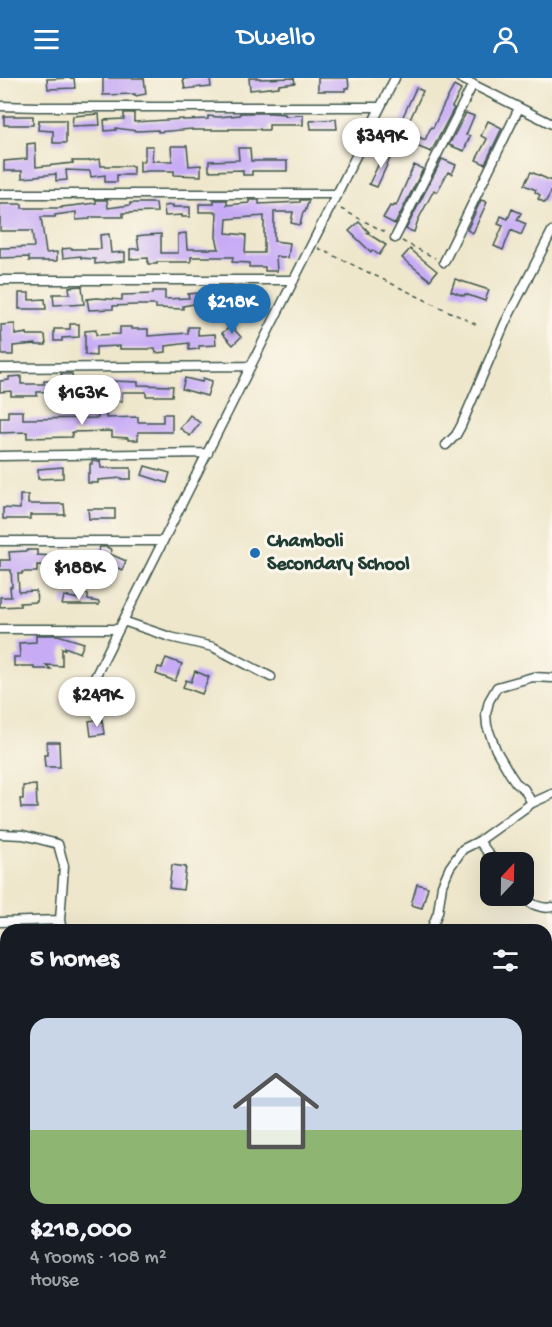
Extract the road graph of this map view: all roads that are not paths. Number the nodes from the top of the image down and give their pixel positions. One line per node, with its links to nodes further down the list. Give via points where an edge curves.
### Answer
1 (395, 78): 5 (street)
2 (460, 78): 3 (street)
3 (473, 84): 6 (street); 11 (street)
4 (0, 106): 5 (street)
5 (380, 107): 9 (street)
6 (519, 108): 7 (street); 12 (street)
7 (552, 124)
8 (0, 194): 9 (street)
9 (338, 194): 14 (street)
10 (552, 231): 17 (street, via 505,323 461,426)
11 (395, 238)
12 (444, 262)
13 (0, 280): 14 (street)
14 (294, 280): 15 (street)
15 (251, 366): 16 (street); 18 (street)
16 (0, 368)
17 (446, 445)
18 (208, 453): 19 (street); 21 (street)
19 (0, 456)
20 (0, 541): 21 (street)
21 (163, 541): 22 (street)
22 (121, 625): 23 (street); 24 (street, via 213,647); 26 (street)
23 (0, 629)
24 (271, 677)
25 (552, 678): 28 (street, via 532,677 497,687 486,714 486,726 496,750)
26 (85, 697)
27 (552, 794): 28 (street)
28 (532, 803): 30 (street)
29 (0, 834): 34 (street, via 58,844 64,866)
30 (479, 842): 31 (street); 37 (street, via 462,849 450,867)
31 (487, 852)
32 (534, 904): 33 (street)
33 (552, 907)
34 (60, 920): 35 (street); 36 (street)
35 (0, 922)
36 (61, 924)
37 (433, 924)

